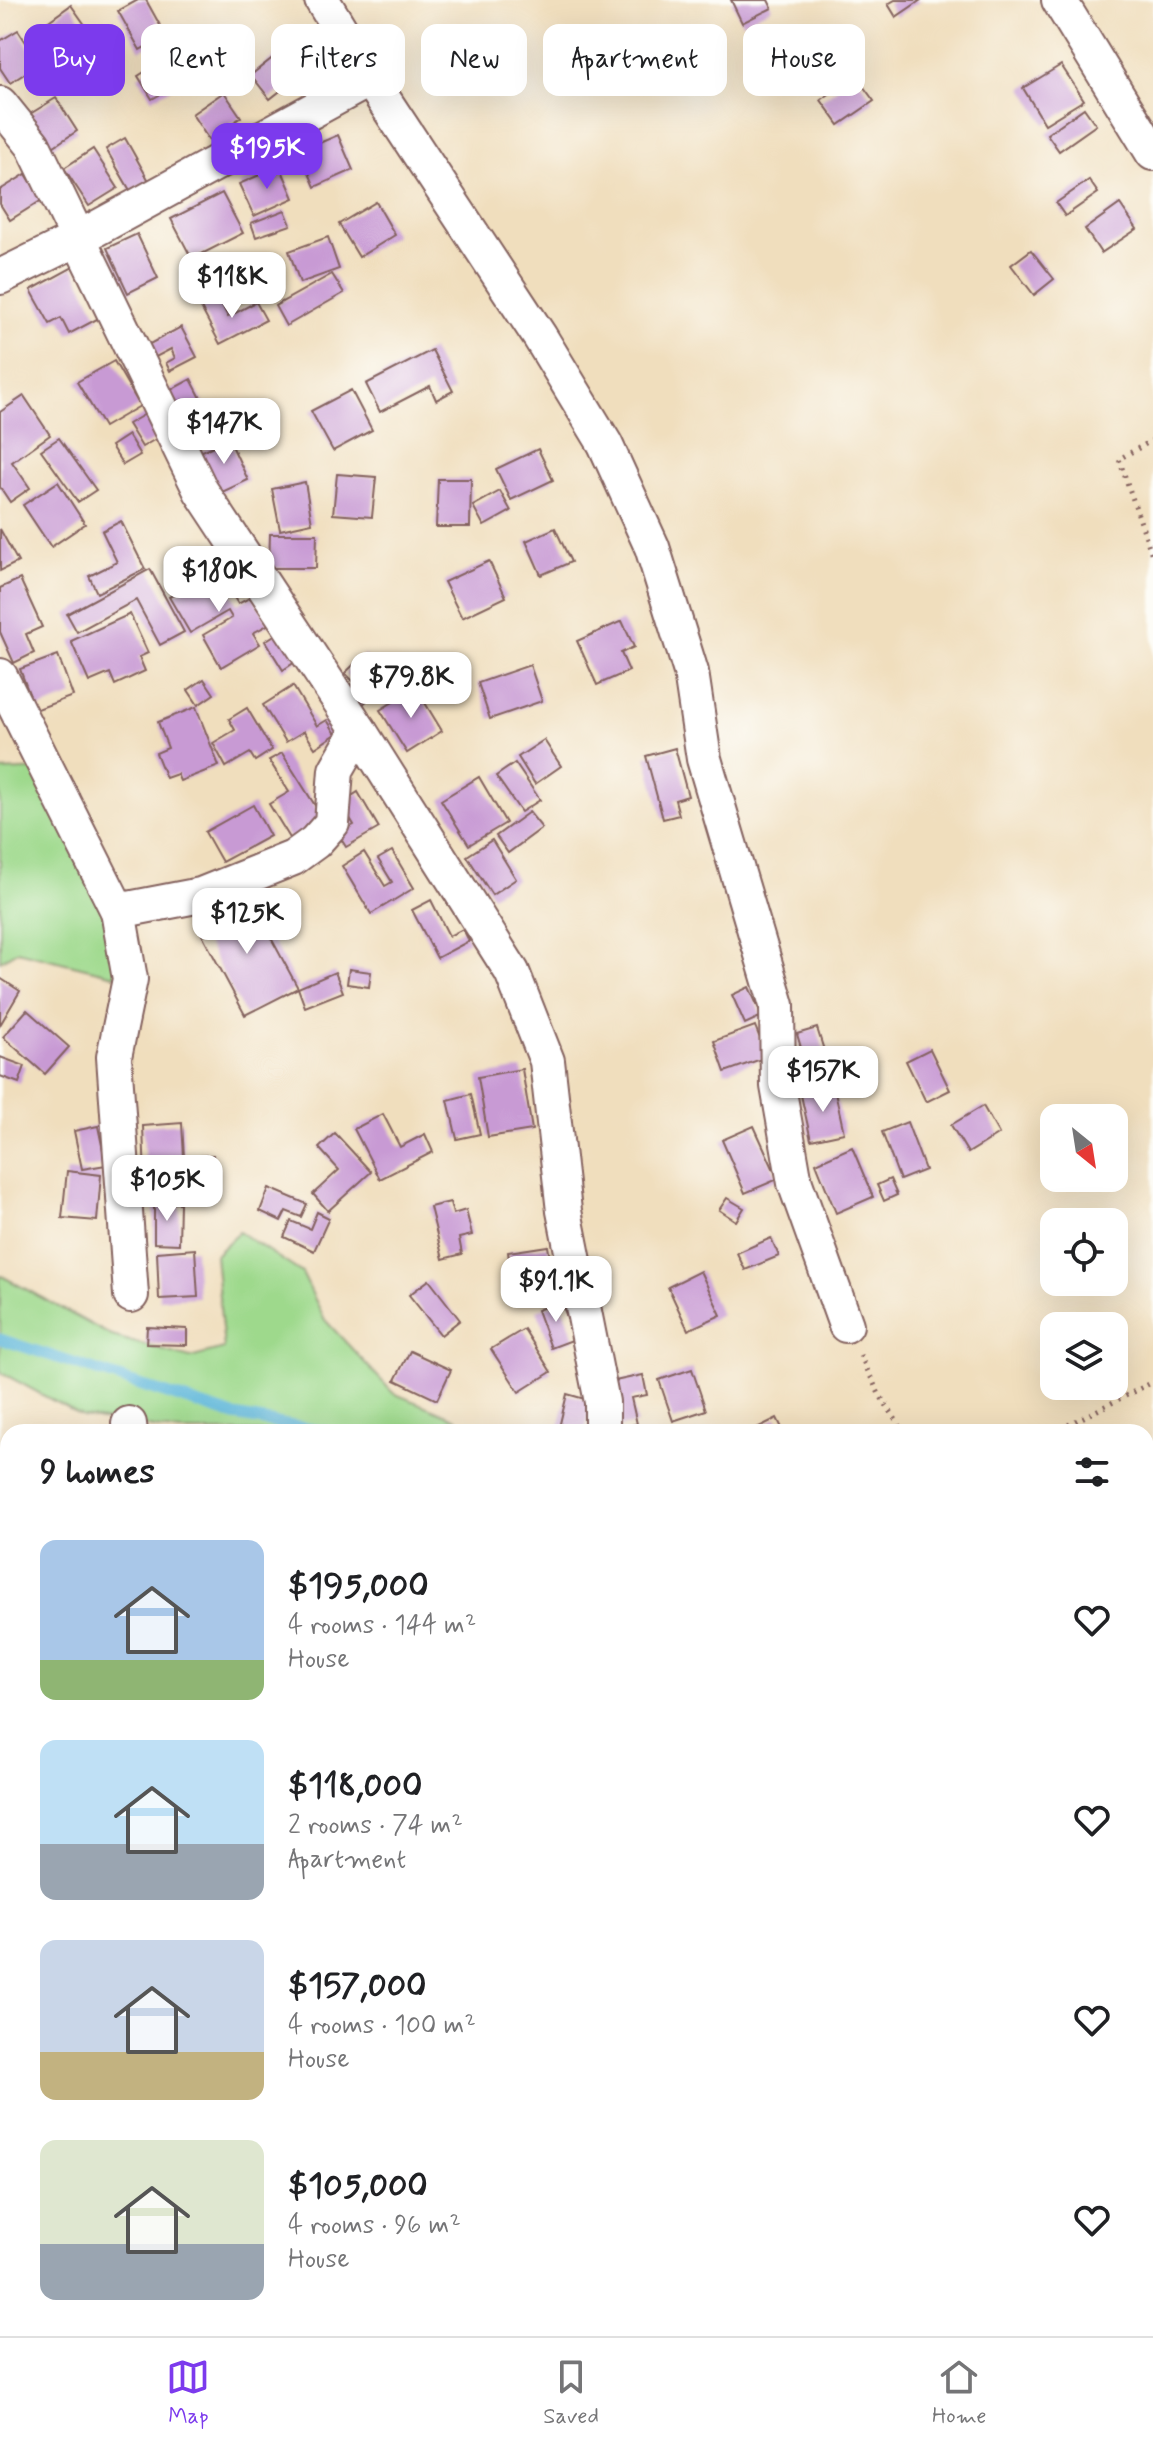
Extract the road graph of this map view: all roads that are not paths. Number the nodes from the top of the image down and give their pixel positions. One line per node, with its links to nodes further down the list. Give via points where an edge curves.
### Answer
1 (322, 0): 3 (street)
2 (1059, 0): 7 (street)
3 (337, 24)
4 (339, 96): 8 (street)
5 (381, 96): 14 (street, via 605,444 652,547 691,672 704,759 777,1005 778,1086 795,1183)
6 (0, 104): 8 (street, via 33,145)
7 (1153, 153)
8 (79, 238): 9 (street); 11 (street, via 201,491)
9 (0, 277)
10 (0, 676): 12 (street)
11 (359, 730): 12 (street, via 336,770 332,823 315,842 293,858 201,895); 15 (street, via 512,972 547,1061 564,1211)
12 (118, 911): 13 (street, via 130,979 114,1057)
13 (131, 1295)
14 (846, 1325)
15 (602, 1424)

